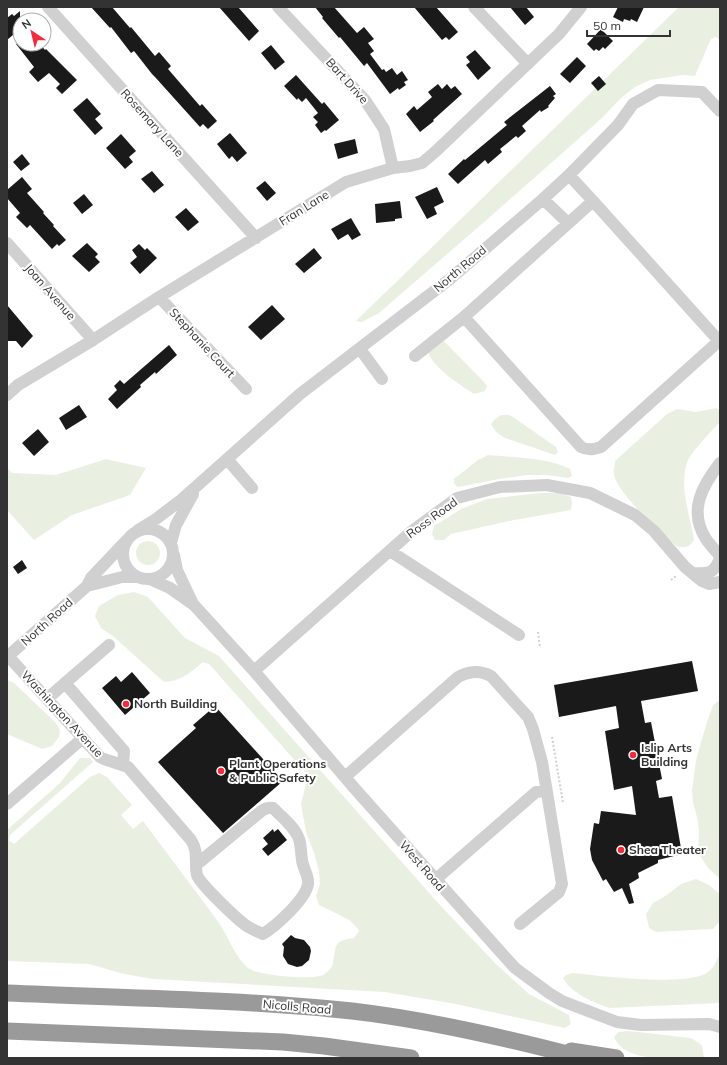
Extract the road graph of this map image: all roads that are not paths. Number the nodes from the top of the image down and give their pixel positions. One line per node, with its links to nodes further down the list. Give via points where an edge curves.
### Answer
1 (48, 7): 12 (street, Rosemary Lane)
2 (278, 7): 7 (street, Bart Drive, via 365,100 384,129)
3 (474, 7): 5 (street)
4 (581, 7): 5 (street, Fran Lane)
5 (528, 64): 7 (street, Fran Lane, via 422,163)
6 (720, 111): 8 (street, North Road, via 702,92 658,90 633,104 618,125)
7 (393, 168): 12 (street, Fran Lane, via 346,182)
8 (569, 175): 9 (street, North Road); 10 (street)
9 (543, 199): 11 (street); 17 (street, North Road, via 450,279)
10 (593, 201): 11 (street); 15 (street, via 719,341 602,446 591,450 581,447)
11 (568, 224): 15 (street)
12 (256, 238): 14 (street, Fran Lane)
13 (7, 243): 16 (street, Joan Avenue)
14 (159, 297): 16 (street, Fran Lane); 20 (street, Stephanie Court)
15 (464, 317): 18 (street)
16 (93, 340): 21 (street, Fran Lane, via 18,385)
17 (360, 349): 19 (street); 22 (street, North Road, via 300,394)
18 (415, 356)
19 (382, 378)
20 (246, 389)
21 (7, 396)
22 (227, 460): 24 (street, North Road); 25 (street)
23 (720, 463): 30 (street, via 706,480 699,499 698,515 706,539)
24 (199, 484): 26 (street, North Road, via 167,511); 28 (street, North Road, via 181,515)
25 (252, 488)
26 (138, 530): 27 (street); 28 (street, via 146,528 162,532 169,538)
27 (127, 540): 32 (street, via 123,548 124,562 128,569); 34 (street, North Road)
28 (172, 549): 32 (street, via 172,563 167,570 161,576); 35 (street, West Road, via 177,570)
29 (390, 551): 31 (street, Ross Road, via 412,531 457,498 500,487 547,485 590,493 635,515 654,531); 36 (street); 39 (street, Ross Road)
30 (720, 557): 31 (street, via 714,569 707,574)
31 (686, 572): 33 (street, Ross Road, via 709,584)
32 (144, 578): 34 (street, North Road, via 122,577); 35 (street, West Road, via 170,588)
33 (720, 582)
34 (87, 586): 38 (street, North Road)
35 (194, 605): 39 (street, West Road)
36 (519, 635)
37 (109, 644): 40 (street)
38 (8, 657): 41 (street, Washington Avenue)
39 (254, 671): 44 (street, West Road)
40 (65, 683): 41 (street); 43 (street, via 124,751)
41 (47, 699): 42 (street, Washington Avenue)
42 (82, 738): 43 (street, Washington Avenue, via 104,759); 46 (street)
43 (123, 765): 47 (street, Washington Avenue, via 128,767 191,840 195,846)
44 (345, 777): 45 (street, via 458,677 475,671 491,676 528,717 536,739); 48 (street, West Road)
45 (546, 791): 48 (street, via 536,792); 49 (street, via 562,884 559,892)
46 (7, 804)
47 (196, 865): 47 (street, Washington Avenue, via 198,877 230,912 245,925 263,934 279,922 301,898 308,884 299,838 292,827 270,807 264,809)
48 (435, 880): 51 (street, West Road, via 515,968 562,1001 617,1022)
49 (520, 924)
50 (7, 993): 55 (highway, Nicolls Road, via 256,1003 353,1011 480,1033)
51 (716, 1023)
52 (7, 1031): 53 (highway)
53 (130, 1036): 54 (highway); 56 (highway, via 283,1042)
54 (7, 1040)
55 (535, 1046): 57 (highway, Nicolls Road); 58 (highway)
56 (411, 1058)
57 (583, 1058)
58 (616, 1058)

